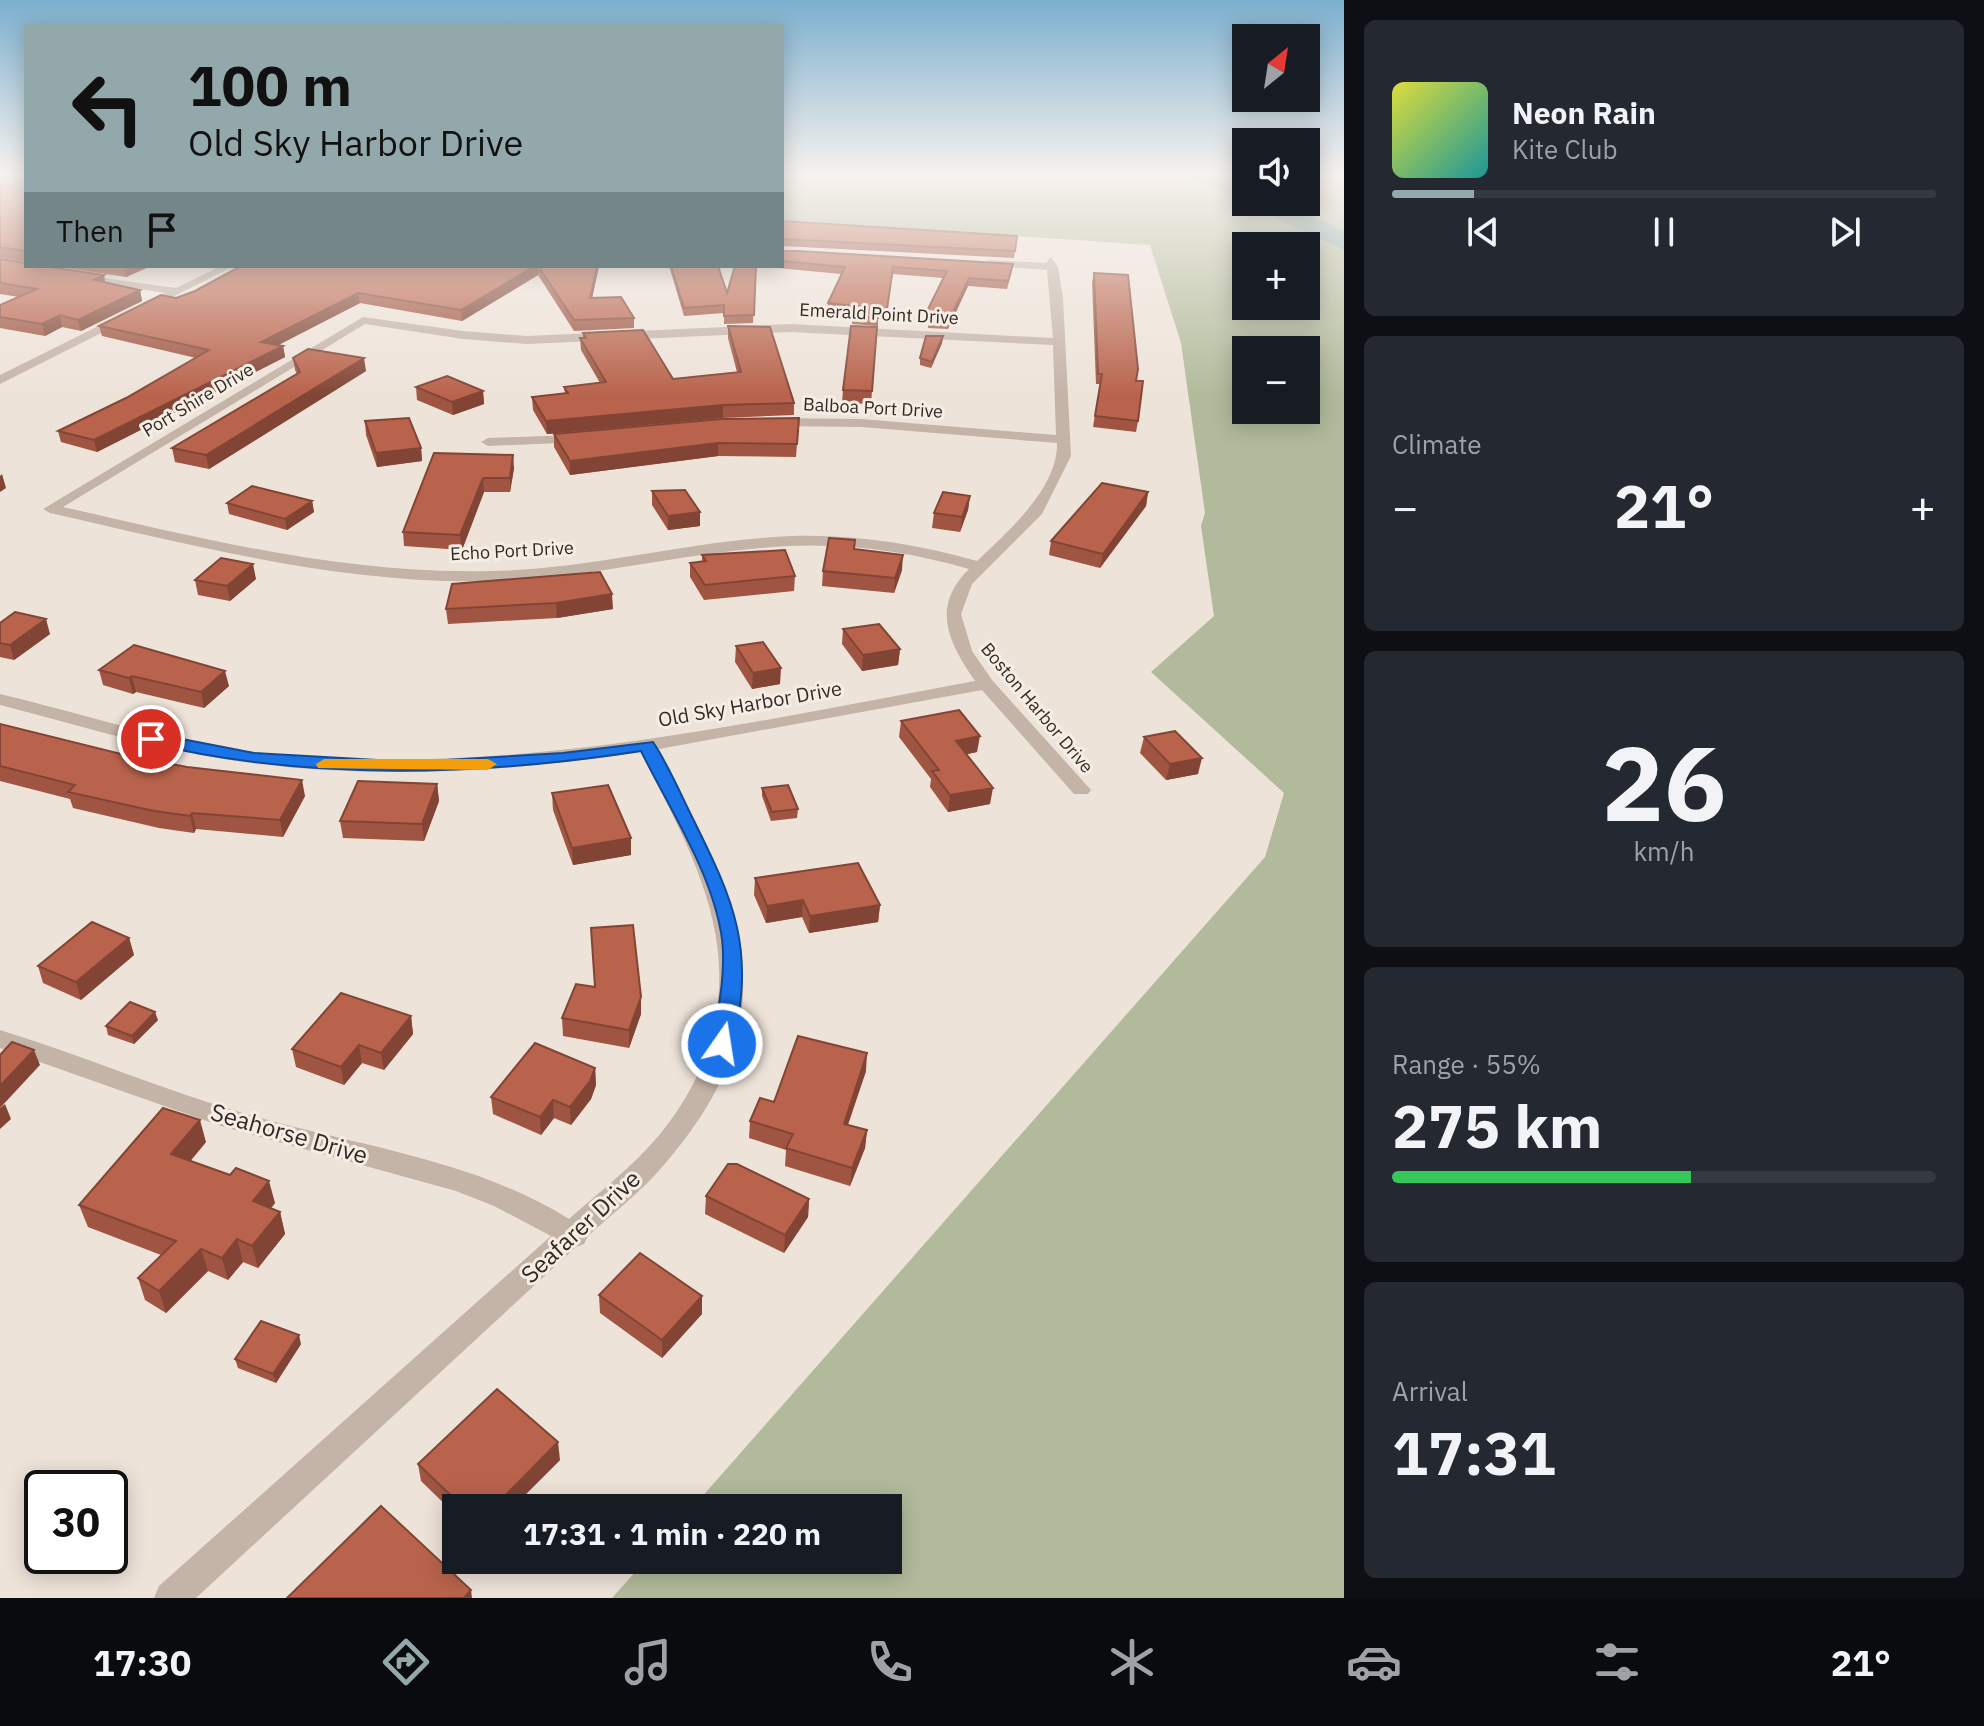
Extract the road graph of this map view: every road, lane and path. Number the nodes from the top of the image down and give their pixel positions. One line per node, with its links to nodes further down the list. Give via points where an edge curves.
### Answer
1 (973, 262): 6 (street, Boston Harbor Drive, via 1052,264)
2 (225, 268): 4 (street)
3 (60, 273): 4 (street)
4 (178, 292): 7 (street)
5 (363, 320): 6 (street, Emerald Point Drive, via 527,340 790,328); 12 (street, Port Shire Drive)
6 (1058, 342): 10 (street, Boston Harbor Drive)
7 (0, 380)
8 (754, 423): 10 (street, Balboa Port Drive, via 861,423)
9 (592, 437): 11 (street)
10 (1064, 440): 13 (street, Boston Harbor Drive, via 1064,456 1037,511)
11 (488, 442)
12 (50, 509): 13 (street, Echo Port Drive, via 278,558 445,576 545,572 791,542 910,548)
13 (979, 567): 14 (street, Boston Harbor Drive, via 959,592 953,614 963,651)
14 (986, 684): 16 (street, Old Sky Harbor Drive); 17 (street, Boston Harbor Drive)
15 (0, 699): 16 (street, Old Sky Harbor Drive, via 181,747 332,765 494,764)
16 (647, 745): 19 (street, Seafarer Drive, via 719,890 732,940 731,1008 708,1081 686,1117 653,1160)
17 (1081, 790)
18 (0, 1039): 19 (street, Seahorse Drive, via 251,1125 503,1197)
19 (574, 1236): 20 (street, Seafarer Drive)
20 (171, 1598)

